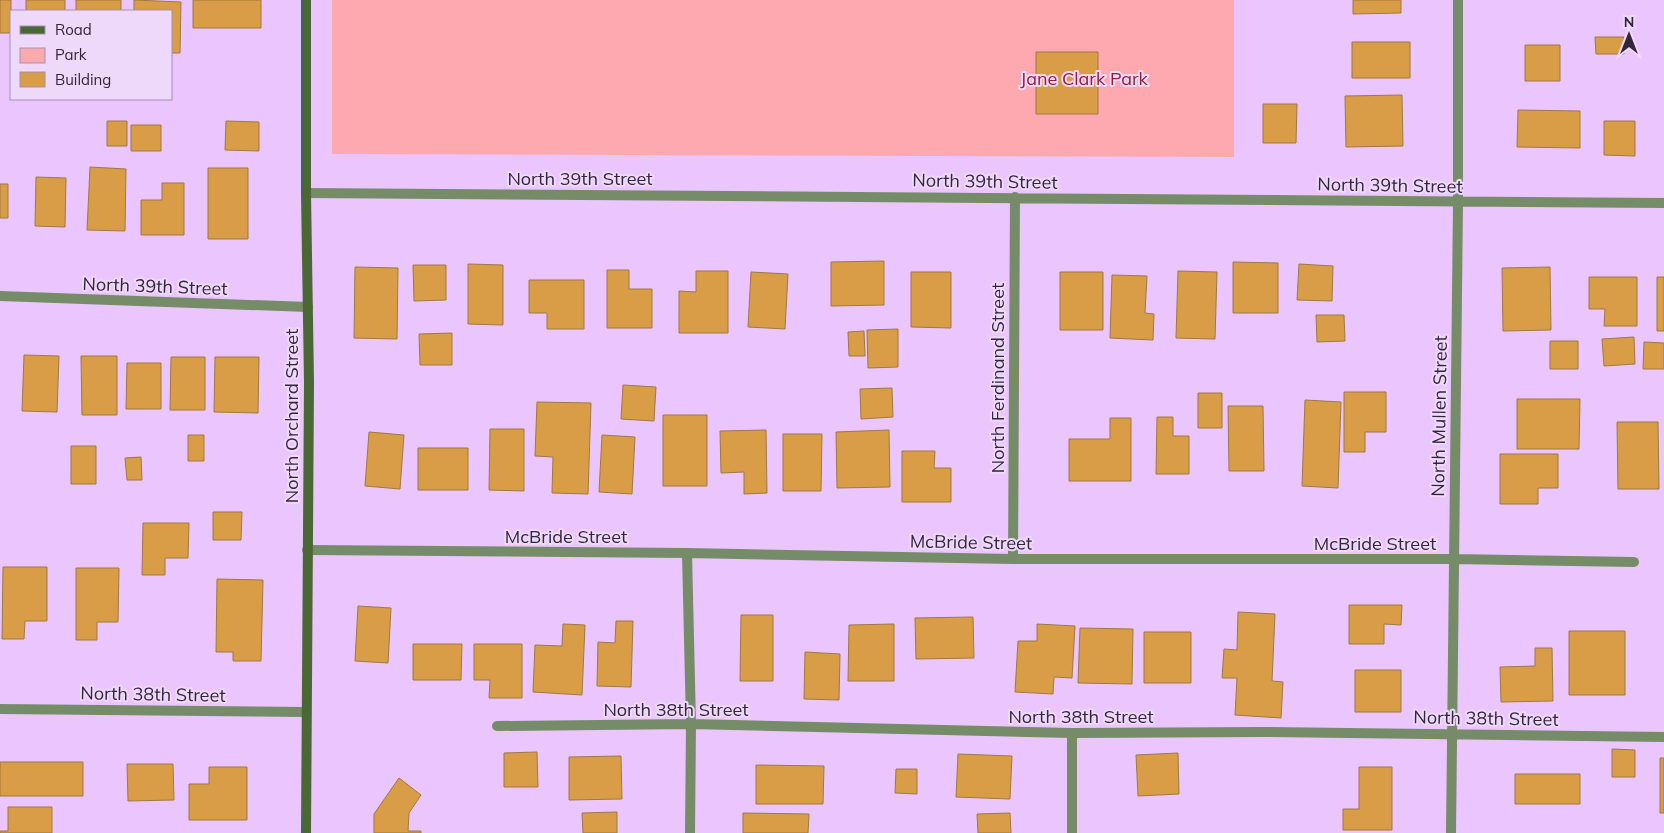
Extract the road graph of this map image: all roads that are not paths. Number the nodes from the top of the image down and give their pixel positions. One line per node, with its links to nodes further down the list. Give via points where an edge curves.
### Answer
1 (306, 0): 3 (street, North Orchard Street)
2 (1458, 0): 5 (street, North Mullen Street)
3 (306, 193): 4 (street, North 39th Street); 8 (street, North Orchard Street)
4 (1015, 198): 5 (street, North 39th Street); 11 (street, North Ferdinand Street)
5 (1458, 203): 6 (street, North 39th Street); 12 (street, North Mullen Street)
6 (1664, 203)
7 (0, 296): 8 (street, North 39th Street)
8 (308, 307): 9 (street, North Orchard Street)
9 (307, 550): 10 (street, McBride Street); 15 (street, North Orchard Street)
10 (687, 553): 11 (street, McBride Street); 16 (street)
11 (1013, 559): 12 (street, McBride Street)
12 (1454, 559): 13 (street, McBride Street); 19 (street, North Mullen Street)
13 (1634, 562)
14 (0, 709): 15 (street, North 38th Street)
15 (306, 712): 21 (street, North Orchard Street)
16 (691, 724): 17 (street, North 38th Street); 18 (street, North 38th Street); 22 (street)
17 (497, 726)
18 (1072, 733): 19 (street, North 38th Street); 23 (street)
19 (1452, 733): 20 (street, North 38th Street); 24 (street, North Mullen Street)
20 (1664, 737)
21 (306, 833)
22 (690, 833)
23 (1072, 833)
24 (1451, 833)

